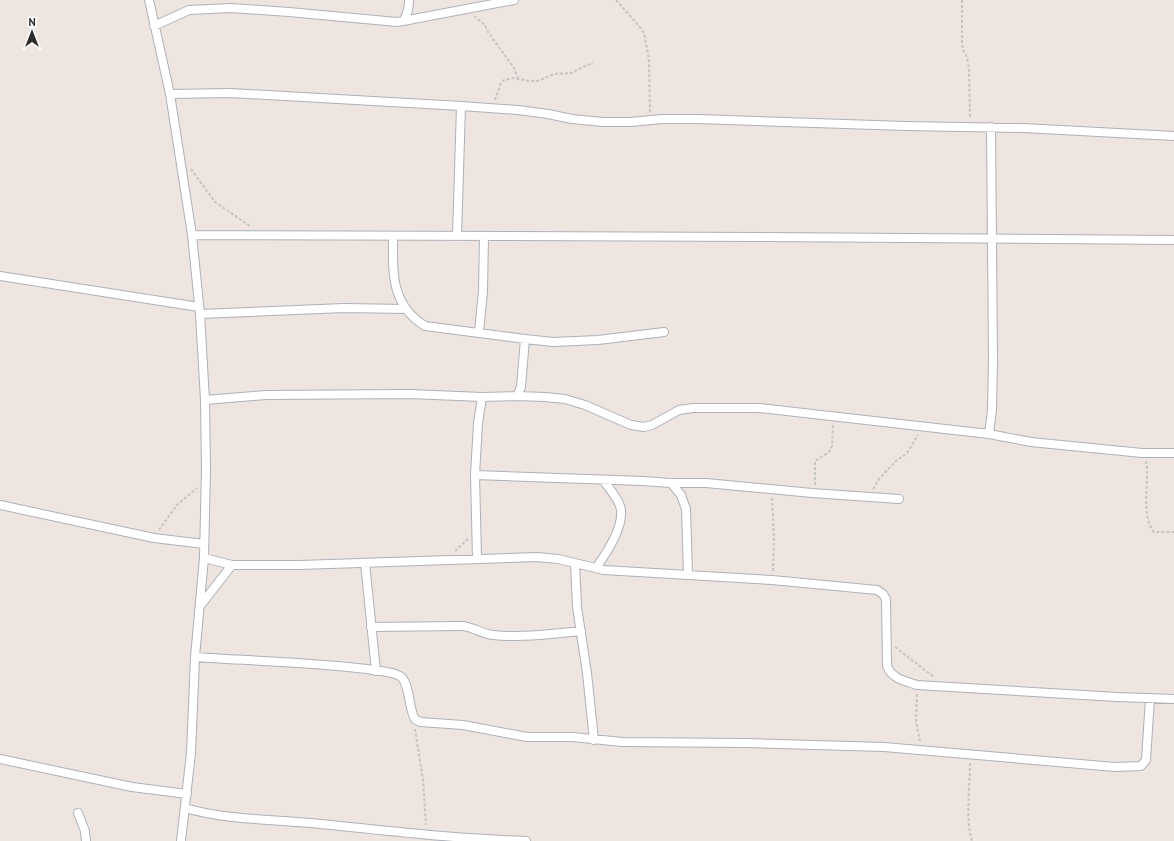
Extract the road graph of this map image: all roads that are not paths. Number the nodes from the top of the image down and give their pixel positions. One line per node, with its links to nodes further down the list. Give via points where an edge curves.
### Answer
1 (149, 0): 5 (street)
2 (409, 0): 4 (street, via 407,15)
3 (514, 0): 4 (street)
4 (403, 21): 5 (street, via 218,8 189,10)
5 (154, 26): 6 (street)
6 (170, 94): 7 (street, via 230,93); 10 (street)
7 (461, 106): 8 (street, via 548,114 590,121 697,119); 12 (street)
8 (991, 127): 9 (street); 14 (street)
9 (1174, 136)
10 (192, 236): 11 (street); 18 (street)
11 (393, 236): 12 (street); 17 (street, via 394,279 397,294)
12 (457, 236): 13 (street)
13 (484, 236): 14 (street); 19 (street)
14 (992, 239): 15 (street); 25 (street, via 992,410)
15 (1174, 240)
16 (0, 276): 18 (street)
17 (406, 309): 18 (street, via 376,307); 19 (street, via 425,326)
18 (199, 310): 24 (street)
19 (479, 332): 21 (street)
20 (664, 332): 21 (street, via 553,342)
21 (525, 339): 22 (street)
22 (517, 396): 23 (street); 25 (street, via 565,399 631,425 644,427 679,410 759,408)
23 (482, 397): 24 (street, via 410,394 289,395); 27 (street)
24 (205, 400): 32 (street)
25 (989, 434): 26 (street, via 1031,442)
26 (1174, 453)
27 (475, 475): 28 (street); 34 (street)
28 (603, 480): 29 (street); 38 (street, via 620,505 621,518 609,547)
29 (671, 484): 30 (street, via 718,484); 39 (street, via 681,495 686,509)
30 (899, 499)
31 (0, 505): 32 (street, via 154,538)
32 (204, 544): 33 (street)
33 (204, 558): 37 (street); 40 (street)
34 (477, 558): 35 (street); 36 (street, via 537,557)
35 (365, 563): 37 (street); 41 (street)
36 (575, 563): 38 (street); 42 (street)
37 (232, 565): 40 (street)
38 (596, 568): 39 (street)
39 (688, 575): 45 (street, via 880,591 886,599 889,672 901,680 918,685)
40 (200, 606): 43 (street)
41 (372, 627): 42 (street, via 468,626 502,636); 44 (street)
42 (581, 631): 47 (street)
43 (195, 657): 44 (street); 49 (street)
44 (376, 671): 47 (street, via 402,678 415,719 420,722 463,725 527,737)
45 (1150, 698): 46 (street); 47 (street, via 1146,760 1141,766 1037,761 849,746)
46 (1174, 699)
47 (594, 740)
48 (0, 759): 49 (street, via 132,787)
49 (187, 794): 50 (street)
50 (185, 808): 53 (street); 54 (street, via 222,815)
51 (78, 813): 52 (street)
52 (86, 841)
53 (181, 841)
54 (526, 841)

